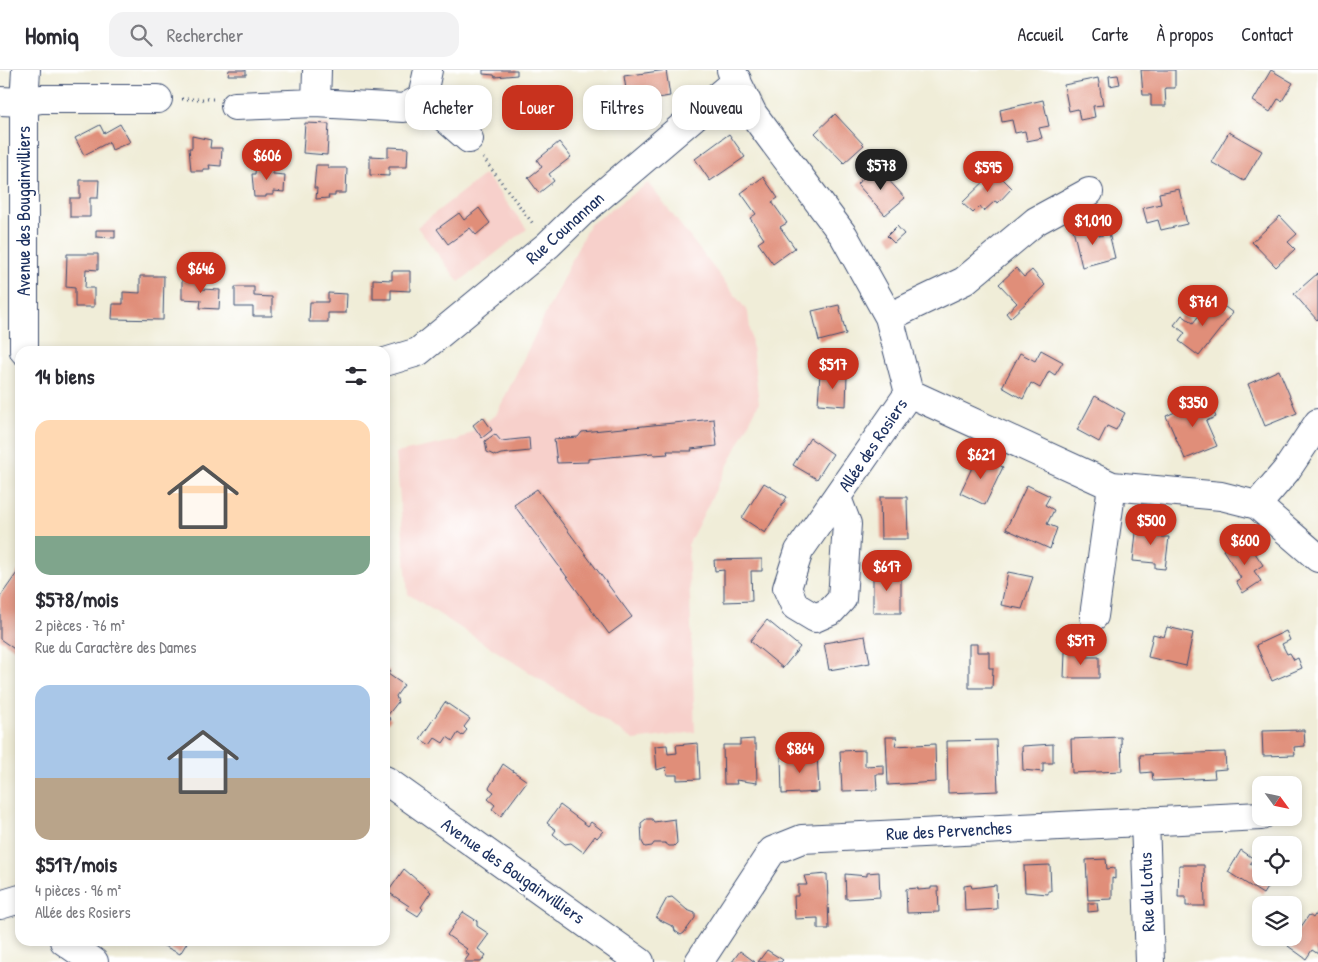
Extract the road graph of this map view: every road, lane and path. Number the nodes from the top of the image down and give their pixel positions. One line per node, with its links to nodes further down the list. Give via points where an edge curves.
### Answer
1 (26, 70): 7 (street, Avenue des Bougainvilliers)
2 (317, 70): 8 (street)
3 (428, 70): 5 (street)
4 (734, 75): 14 (street, Rue Counannan); 15 (street, via 754,114 844,236)
5 (425, 85)
6 (158, 99): 7 (street, via 41,98); 9 (path, via 220,99)
7 (12, 102): 16 (street, Avenue des Bougainvilliers)
8 (316, 103): 9 (street); 10 (street)
9 (235, 106)
10 (405, 107)
11 (459, 130): 12 (street)
12 (470, 140): 14 (path)
13 (1088, 192): 15 (street, via 1036,221 964,281)
14 (548, 245): 19 (street, Rue Counannan, via 418,352)
15 (888, 317): 20 (street)
16 (24, 346)
17 (15, 354): 18 (street)
18 (0, 355)
19 (390, 360)
20 (909, 393): 22 (street); 23 (street, Allée des Rosiers)
21 (1318, 423): 24 (street, via 1286,471)
22 (1112, 486): 24 (street, via 1221,496); 26 (street)
23 (836, 498)
24 (1257, 505): 25 (street)
25 (1318, 558)
26 (1094, 616)
27 (390, 784): 34 (street, Avenue des Bougainvilliers)
28 (1252, 816): 29 (street, Rue des Pervenches)
29 (1145, 822): 35 (street, Rue des Pervenches, via 802,839 772,851); 36 (street, Rue du Lotus)
30 (15, 900): 31 (street)
31 (0, 904)
32 (71, 946): 33 (street)
33 (94, 962)
34 (640, 962)
35 (699, 962)
36 (1150, 962)

